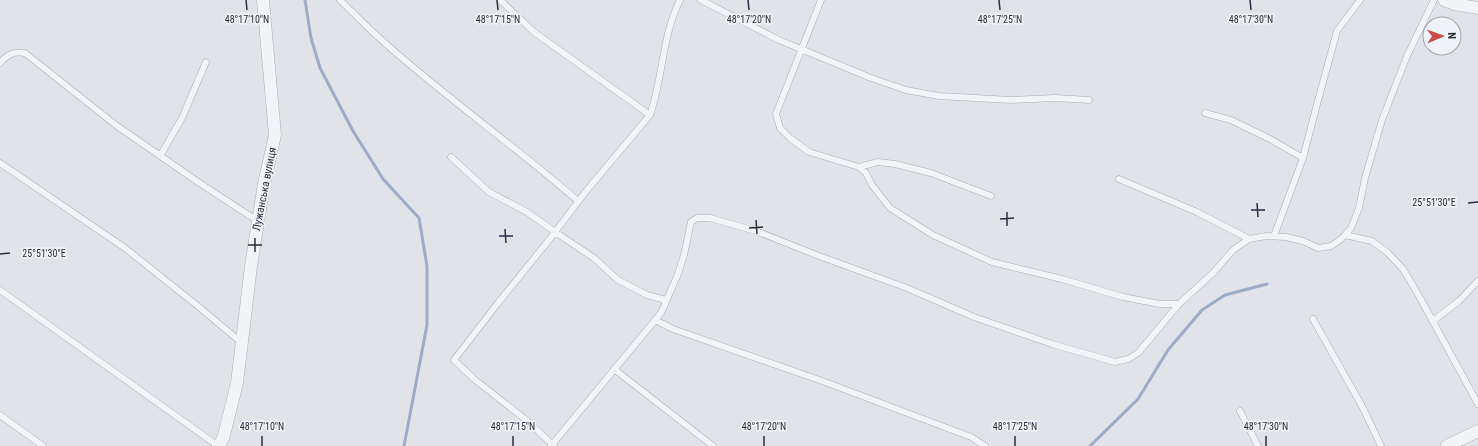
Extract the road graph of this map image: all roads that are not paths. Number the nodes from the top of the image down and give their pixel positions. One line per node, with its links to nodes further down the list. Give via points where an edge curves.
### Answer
1 (263, 0): 25 (street, Лужанська вулиця, via 275,135)
2 (340, 0): 24 (lane, via 386,44)
3 (500, 0): 16 (lane, via 534,32)
4 (680, 0): 16 (lane, via 673,14)
5 (701, 0): 11 (lane)
6 (821, 0): 11 (lane)
7 (1360, 0): 19 (lane, via 1337,31)
8 (1434, 0): 27 (lane, via 1407,56 1388,106 1370,159 1359,208 1351,228)
9 (1444, 0): 10 (street)
10 (1478, 8)
11 (801, 50): 14 (lane, via 906,90 939,96 1011,100); 21 (lane, via 776,114 780,128 809,152)
12 (206, 62): 17 (lane, via 182,118)
13 (0, 63): 17 (lane, via 16,52 24,53 117,126)
14 (1089, 100)
15 (1205, 113): 19 (lane, via 1231,120)
16 (650, 115): 24 (lane)
17 (160, 156): 25 (lane)
18 (451, 157): 26 (lane, via 489,192 527,212)
19 (1303, 158): 28 (lane)
20 (0, 163): 37 (lane, via 125,248)
21 (859, 167): 23 (lane, via 878,162 895,164 931,173); 33 (lane, via 890,208 933,235 992,262 1123,297 1160,304)
22 (1119, 179): 29 (lane, via 1197,212)
23 (991, 196)
24 (578, 201): 26 (lane)
25 (258, 221): 37 (street, Лужанська вулиця, via 250,266)
26 (556, 232): 32 (lane, via 594,258 618,280 647,295); 45 (lane, via 454,360 525,419)
27 (1345, 235): 28 (lane, via 1331,246 1318,248 1303,241); 36 (lane, via 1372,241 1387,252 1403,269)
28 (1274, 236): 29 (lane)
29 (1249, 239): 33 (lane, via 1233,250 1214,272)
30 (1478, 281): 36 (lane, via 1459,301)
31 (0, 290): 44 (lane)
32 (666, 300): 33 (lane, via 684,255 691,222 697,218 710,218 756,232 907,288 974,317 1052,344 1115,362 1128,360 1138,353); 35 (lane)
33 (1179, 304)
34 (1313, 319): 49 (lane, via 1363,408)
35 (655, 320): 38 (lane); 47 (lane, via 673,329 832,384 972,438)
36 (1433, 321): 39 (lane)
37 (242, 343): 44 (street, Лужанська вулиця, via 237,383 223,439)
38 (614, 369): 45 (lane); 46 (lane)
39 (1478, 404)
40 (1240, 411): 48 (lane)
41 (0, 415): 43 (lane)
42 (1478, 431): 50 (street)
43 (43, 446)
44 (218, 446)
45 (552, 446)
46 (713, 446)
47 (986, 446)
48 (1258, 446)
49 (1381, 446)
50 (1447, 446)

